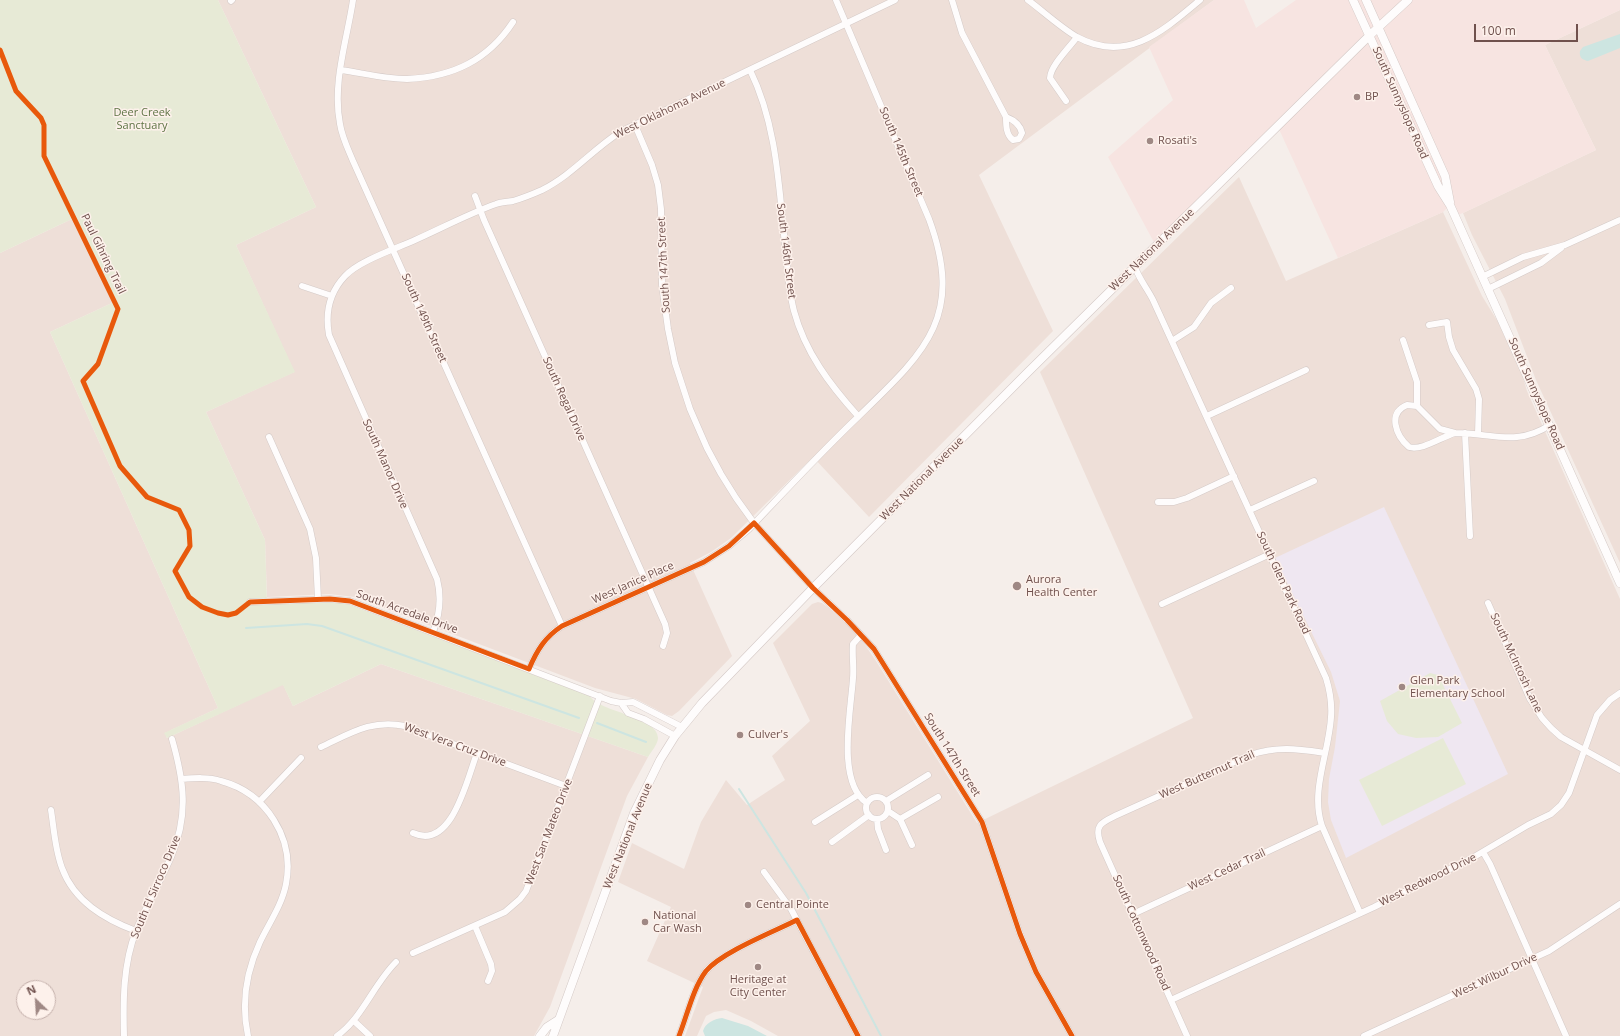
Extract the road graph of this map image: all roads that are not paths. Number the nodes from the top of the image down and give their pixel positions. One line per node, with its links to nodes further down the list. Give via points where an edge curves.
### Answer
1 (353, 0): 15 (street, South 149th Street)
2 (836, 0): 11 (street, South 145th Street)
3 (895, 0): 11 (street, West Oklahoma Avenue)
4 (952, 0): 18 (street, via 962,33)
5 (1028, 0): 14 (street)
6 (1200, 0): 14 (street, via 1158,32 1134,44 1124,47 1101,46)
7 (1353, 0): 13 (main road, South Sunnyslope Road)
8 (1366, 0): 12 (main road, South Sunnyslope Road)
9 (1408, 0): 12 (main road, West National Avenue)
10 (513, 22): 15 (street, via 503,37 482,56 444,74 407,79)
11 (846, 23): 16 (street, West Oklahoma Avenue); 32 (street, South 145th Street, via 934,233 943,279)
12 (1378, 28): 13 (main road, West National Avenue); 21 (main road, South Sunnyslope Road, via 1445,176)
13 (1369, 36): 21 (main road, South Sunnyslope Road, via 1438,186); 26 (main road, West National Avenue)
14 (1077, 37): 17 (street, via 1050,74)
15 (340, 70): 25 (street, South 149th Street, via 337,106 342,132)
16 (750, 70): 19 (street, West Oklahoma Avenue); 38 (street, South 146th Street, via 771,132 794,311 803,337 821,371)
17 (1066, 101)
18 (1006, 117)
19 (635, 124): 22 (street, West Oklahoma Avenue, via 607,141 556,183 522,198); 49 (street, South 147th Street, via 658,185 661,209 662,285 675,363 683,390 698,430 721,474)
20 (475, 196): 22 (street, South Regal Drive)
21 (1450, 205): 27 (main road, South Sunnyslope Road)
22 (481, 211): 25 (street, West Oklahoma Avenue); 53 (street, South Regal Drive)
23 (1620, 220): 24 (street)
24 (1565, 245): 27 (street, via 1523,257); 30 (street, via 1541,263)
25 (393, 250): 31 (street, West Oklahoma Avenue, via 350,271); 59 (street, South 149th Street)
26 (1135, 267): 35 (street, South Glen Park Road); 54 (main road, West National Avenue)
27 (1482, 277): 30 (main road, South Sunnyslope Road)
28 (302, 286): 31 (street)
29 (1231, 288): 35 (street, via 1211,303 1194,327)
30 (1488, 289): 40 (main road, South Sunnyslope Road)
31 (332, 296): 60 (street, South Manor Drive, via 327,314 332,344 437,579 440,611)
32 (939, 310): 38 (street, West Janice Place, via 930,334 917,356)
33 (1429, 325): 43 (street, via 1447,322 1453,350 1476,389 1479,399)
34 (1402, 340): 37 (street, via 1416,382)
35 (1172, 341): 39 (street, South Glen Park Road)
36 (1306, 370): 39 (street)
37 (1418, 406): 41 (street, via 1435,425); 41 (street, via 1402,407 1394,419 1402,440 1409,447 1420,448)
38 (858, 416): 49 (street, West Janice Place)
39 (1207, 416): 45 (street, South Glen Park Road)
40 (1550, 425): 43 (street, via 1521,438 1510,439); 52 (main road, South Sunnyslope Road)
41 (1455, 433): 42 (street)
42 (1465, 433): 43 (street); 50 (street)
43 (1478, 434)
44 (269, 437): 55 (street, via 310,529 316,558)
45 (1234, 476): 47 (street, via 1187,498 1174,502); 48 (street, South Glen Park Road)
46 (1314, 480): 48 (street)
47 (1158, 502)
48 (1250, 510): 51 (street, South Glen Park Road)
49 (754, 523): 53 (street, West Janice Place, via 716,556); 54 (street, South 147th Street)
50 (1470, 536)
51 (1270, 554): 58 (street); 73 (street, South Glen Park Road, via 1329,688 1331,718)
52 (1620, 583)
53 (649, 587): 59 (street, West Janice Place); 62 (street, South Regal Drive, via 667,630)
54 (813, 588): 61 (street, South 147th Street); 67 (main road, West National Avenue)
55 (318, 599): 56 (street, South Acredale Drive); 60 (street, South Acredale Drive, via 350,601)
56 (250, 602)
57 (1488, 603): 71 (street, South McIntosh Lane, via 1536,710 1551,728)
58 (1162, 604)
59 (562, 626): 63 (street, West Janice Place, via 540,646)
60 (433, 632): 63 (street, South Acredale Drive)
61 (861, 635): 79 (street, via 853,644 853,676 847,738 849,766); 119 (street, South 147th Street, via 874,649 982,822 1020,934 1036,972)
62 (664, 646)
63 (529, 669): 65 (street, South Acredale Drive)
64 (1620, 693): 71 (street, West Redwood Drive, via 1597,715)
65 (600, 696): 66 (street, South Acredale Drive); 78 (street, West San Mateo Drive)
66 (621, 703): 67 (street, South Acredale Drive, via 633,702); 68 (street, South Acredale Drive, via 628,713)
67 (682, 727): 68 (main road, West National Avenue)
68 (675, 736): 110 (main road, West National Avenue, via 634,813)
69 (172, 739): 77 (street, South El Sirroco Drive)
70 (321, 747): 72 (street, West Vera Cruz Drive, via 363,728 391,724 405,726)
71 (1584, 750): 75 (street, South McIntosh Lane); 96 (street, West Redwood Drive, via 1569,794 1556,810)
72 (477, 753): 78 (street, West Vera Cruz Drive); 92 (street, via 453,815 444,827 433,836 420,837)
73 (1325, 753): 90 (street, South Glen Park Road, via 1318,797); 91 (street, West Butternut Trail, via 1286,748 1250,755 1117,815 1100,824)
74 (301, 758): 82 (street)
75 (1620, 770)
76 (928, 775): 81 (street)
77 (182, 779): 82 (street, via 221,781 245,791); 103 (street, South El Sirroco Drive, via 182,819 175,846)
78 (566, 786): 102 (street, West San Mateo Drive, via 526,891 505,912)
79 (858, 795): 83 (street); 89 (street)
80 (938, 797): 88 (street)
81 (886, 801): 83 (street, via 876,797); 85 (street)
82 (260, 802): 112 (street, via 274,819 283,838 288,872 284,893 250,965 244,1007)
83 (867, 803): 86 (street, via 866,810)
84 (51, 810): 103 (street, via 57,851 68,882 81,899 97,913)
85 (888, 811): 87 (street, via 884,817); 88 (street)
86 (869, 815): 87 (street); 93 (street)
87 (877, 819): 95 (street)
88 (900, 819): 94 (street)
89 (815, 822)
90 (1322, 826): 99 (street, South Glen Park Road); 100 (street, West Cedar Trail)
91 (1098, 830): 100 (street, South Cottonwood Road, via 1100,842)
92 (413, 833)
93 (832, 842)
94 (912, 845)
95 (886, 850)
96 (1483, 852): 99 (street, West Redwood Drive); 105 (street)
97 (764, 872): 101 (street)
98 (1620, 904): 105 (street, West Wilbur Drive, via 1561,945)
99 (1360, 913): 108 (street, West Redwood Drive)
100 (1132, 914): 108 (street, South Cottonwood Road)
101 (797, 920): 117 (street, via 725,955 707,970 700,981); 118 (street)
102 (474, 926): 104 (street, West San Mateo Drive); 107 (street, via 491,964 492,971)
103 (136, 931): 111 (street, South El Sirroco Drive, via 124,990)
104 (414, 953)
105 (1532, 959): 121 (street, West Wilbur Drive); 122 (street)
106 (396, 962): 109 (street, via 380,980)
107 (488, 981)
108 (1171, 1000): 120 (street, South Cottonwood Road)
109 (354, 1020): 113 (street); 114 (street)
110 (558, 1020): 115 (main road, via 547,1027); 116 (main road, West National Avenue)
111 (124, 1036)
112 (248, 1036)
113 (337, 1036)
114 (370, 1036)
115 (540, 1036)
116 (553, 1036)
117 (679, 1036)
118 (858, 1036)
119 (1072, 1036)
120 (1187, 1036)
121 (1364, 1036)
122 (1566, 1036)

